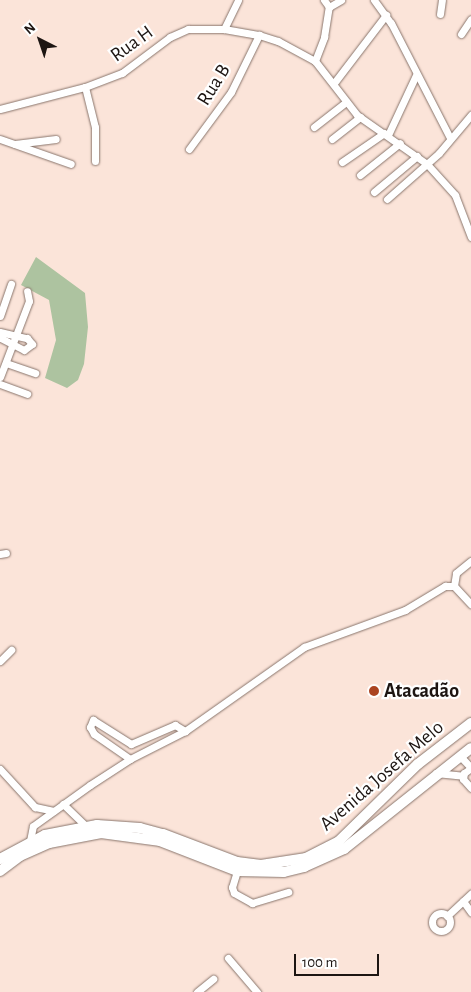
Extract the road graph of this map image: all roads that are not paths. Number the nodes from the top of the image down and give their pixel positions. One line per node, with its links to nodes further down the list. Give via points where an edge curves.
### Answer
1 (238, 0): 9 (street)
2 (341, 0): 5 (street)
3 (374, 0): 7 (street)
4 (442, 0): 6 (street)
5 (326, 3): 12 (street, via 324,37)
6 (440, 14)
7 (386, 15): 13 (street); 14 (street)
8 (471, 19): 10 (street)
9 (224, 29): 11 (street, Rua H); 15 (street, Rua H, via 179,32 122,73)
10 (461, 34)
11 (259, 35): 12 (street, Rua H); 28 (street, Rua B, via 231,92)
12 (315, 60): 14 (street)
13 (416, 75): 21 (street); 22 (street)
14 (334, 83): 16 (street)
15 (86, 87): 17 (street, Rua H); 30 (street, via 95,127)
16 (346, 102): 19 (street); 20 (street)
17 (0, 109)
18 (471, 115): 22 (street)
19 (360, 117): 21 (street); 25 (street)
20 (314, 127)
21 (386, 134): 26 (street); 31 (street)
22 (450, 138): 33 (street)
23 (0, 139): 27 (street)
24 (56, 139): 27 (street)
25 (332, 139)
26 (400, 143): 29 (street); 34 (street)
27 (12, 144): 32 (street)
28 (189, 149)
29 (418, 156): 33 (street); 35 (street)
30 (95, 161)
31 (342, 162)
32 (72, 164)
33 (427, 164): 36 (street); 37 (street, via 455,195)
34 (360, 175)
35 (374, 192)
36 (387, 199)
37 (471, 237)
38 (11, 284): 40 (street)
39 (27, 291): 44 (street, via 29,301)
40 (2, 302): 41 (street)
41 (0, 316)
42 (0, 332): 44 (street)
43 (0, 338): 44 (street)
44 (14, 340): 45 (street)
45 (6, 363): 46 (street); 47 (street)
46 (34, 373)
47 (0, 377)
48 (0, 384): 49 (street)
49 (27, 394)
50 (471, 561): 51 (street, via 456,573)
51 (454, 586): 52 (street); 56 (street, via 445,586 405,610 304,648)
52 (471, 604)
53 (11, 650): 54 (street)
54 (0, 661)
55 (471, 723): 68 (main road, Avenida Josefa Melo, via 418,764 339,841 306,858 260,865 237,862 140,828)
56 (185, 731): 59 (street); 59 (street, via 174,725 131,744 93,720 90,727 94,734)
57 (471, 748): 58 (main road, Avenida Josefa Melo)
58 (458, 757): 61 (street); 62 (main road, Avenida Josefa Melo)
59 (130, 759): 64 (street)
60 (0, 768): 65 (street)
61 (468, 771): 62 (street); 63 (street, via 466,785)
62 (436, 773): 72 (main road, Avenida Josefa Melo, via 368,832 324,860 284,872)
63 (471, 788)
64 (63, 804): 66 (street); 68 (street)
65 (35, 807): 66 (street); 67 (street)
66 (54, 811): 67 (street)
67 (34, 826): 69 (street)
68 (86, 826): 69 (main road, Avenida Josefa Melo)
69 (30, 841): 70 (main road, Avenida Josefa Melo)
70 (0, 859)
71 (0, 871): 72 (main road, Avenida Josefa Melo, via 49,843 101,833 160,842)
72 (237, 871): 73 (street, via 232,887 234,893 252,903)
73 (288, 892)
74 (468, 898): 75 (street); 76 (street)
75 (471, 912)
76 (447, 916)
77 (228, 958): 80 (street)
78 (213, 980): 79 (street)
79 (197, 992)
80 (257, 992)

